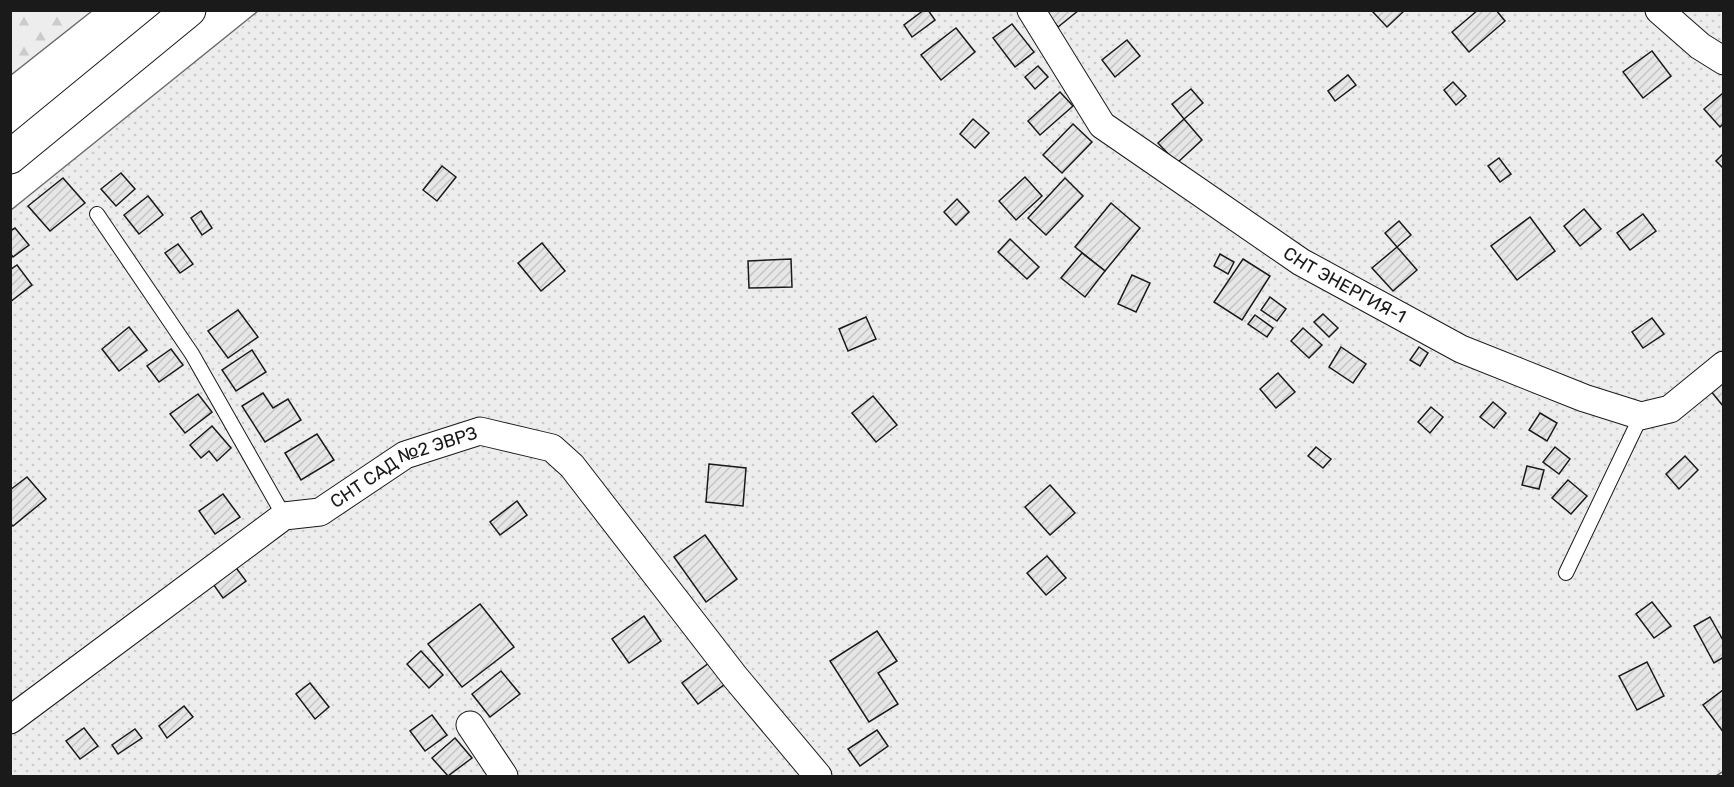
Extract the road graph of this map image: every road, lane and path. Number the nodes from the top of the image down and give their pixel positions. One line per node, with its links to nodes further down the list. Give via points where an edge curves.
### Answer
1 (189, 10): 5 (main road)
2 (1031, 10): 8 (street, СНТ ЭНЕРГИЯ-1, via 1102,125 1301,262 1461,349 1584,398)
3 (1659, 10): 4 (street, via 1700,46)
4 (1724, 61)
5 (10, 157)
6 (97, 214): 9 (lane, via 192,354)
7 (1724, 365): 8 (street, via 1670,409)
8 (1641, 416): 10 (lane)
9 (284, 516): 11 (street); 14 (street, СНТ САД №2 ЭВРЗ, via 320,512 405,455 480,431 552,448 572,466 735,677)
10 (1566, 573)
11 (10, 720)
12 (470, 724): 13 (street)
13 (504, 777)
14 (818, 777)

